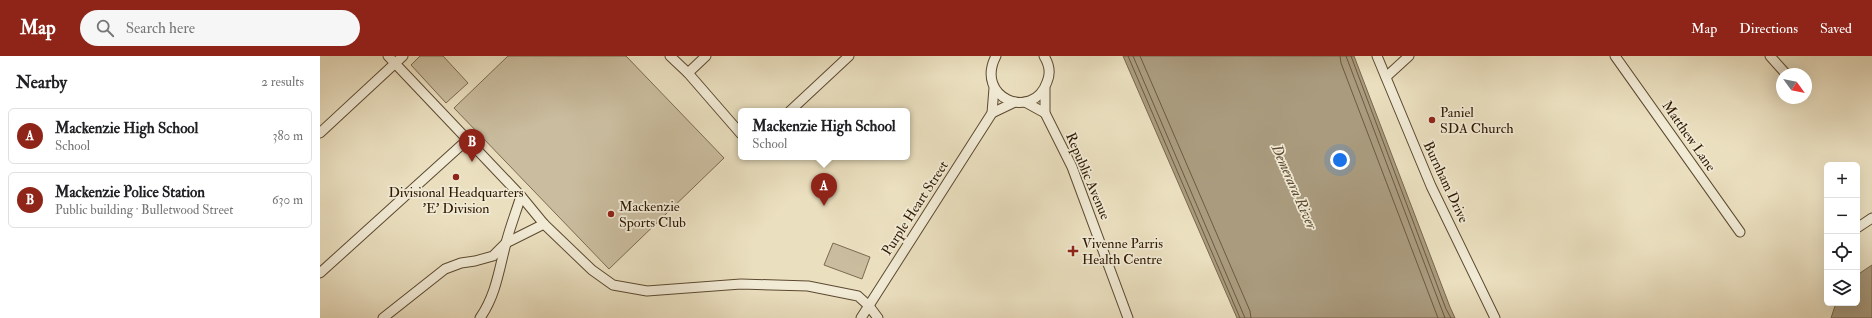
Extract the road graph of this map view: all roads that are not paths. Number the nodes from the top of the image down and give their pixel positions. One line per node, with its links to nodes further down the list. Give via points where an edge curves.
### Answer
1 (388, 56): 12 (street)
2 (403, 56): 12 (street)
3 (670, 56): 14 (street)
4 (706, 56): 14 (street)
5 (849, 56): 19 (street)
6 (1044, 56): 17 (street, Republic Avenue, via 1049,67 1049,78)
7 (1377, 56): 15 (street, Burnham Drive)
8 (1409, 56): 15 (street)
9 (1615, 56): 29 (street, Matthew Lane)
10 (1770, 56): 13 (street)
11 (993, 59): 16 (street, Purple Heart Street, via 990,77)
12 (395, 63): 23 (street); 24 (street)
13 (1781, 68)
14 (688, 73): 22 (street)
15 (1386, 77): 38 (street, Burnham Drive, via 1431,186)
16 (994, 88): 18 (street, via 1007,100); 20 (street, Purple Heart Street)
17 (1045, 88): 18 (street, via 1033,100); 21 (street, Republic Avenue)
18 (1020, 102): 20 (street); 21 (street)
19 (793, 108)
20 (992, 113): 32 (street, Purple Heart Street)
21 (1045, 113): 37 (street, Republic Avenue, via 1072,167)
22 (738, 131)
23 (320, 133)
24 (467, 140): 25 (street); 31 (street)
25 (521, 196): 27 (street); 30 (street)
26 (1872, 218): 28 (street)
27 (544, 224): 30 (street); 32 (street, via 603,279 613,285 648,291 741,284 808,286 858,296)
28 (1860, 226)
29 (1740, 232)
30 (506, 243): 33 (street, via 493,256 445,269); 34 (street, via 495,290)
31 (320, 273)
32 (869, 306): 35 (street, Purple Heart Street); 36 (street)
33 (383, 318)
34 (480, 318)
35 (861, 318)
36 (878, 318)
37 (1128, 318)
38 (1495, 318)

